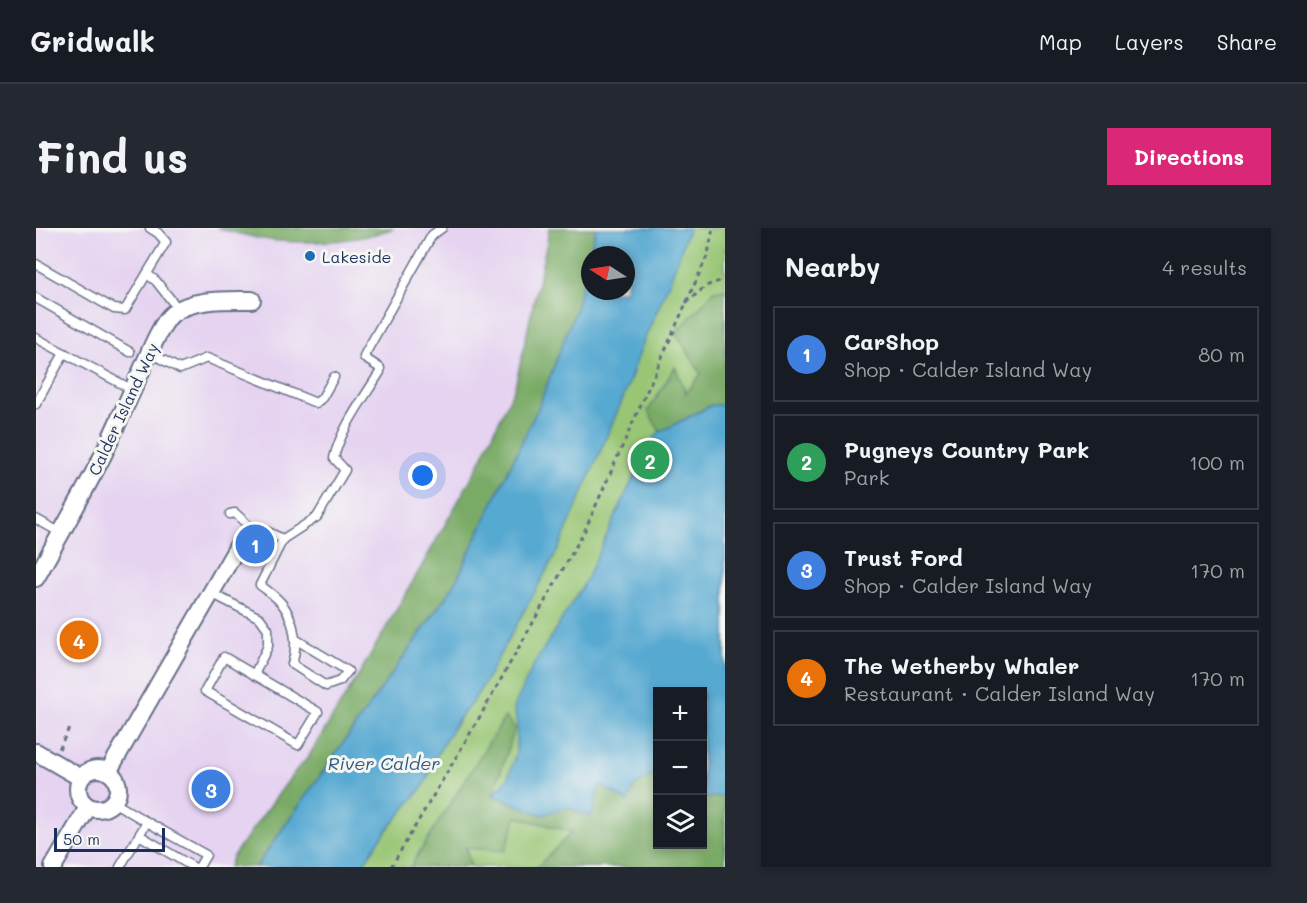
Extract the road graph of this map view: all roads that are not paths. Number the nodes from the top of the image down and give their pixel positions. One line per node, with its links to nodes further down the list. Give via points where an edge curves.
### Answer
1 (150, 228): 4 (lane, via 166,242)
2 (442, 228): 19 (lane, via 432,235 365,354 380,372 336,447 334,458 345,470 317,517)
3 (36, 264): 4 (lane, via 114,309 125,310)
4 (147, 274): 7 (lane)
5 (36, 298): 9 (lane)
6 (252, 300): 7 (street, via 205,302)
7 (179, 310): 11 (street, Calder Island Way, via 165,323)
8 (36, 338): 10 (lane)
9 (130, 352)
10 (64, 353): 13 (lane); 14 (lane)
11 (150, 353): 12 (lane, via 180,369 207,358 316,403); 13 (street, Calder Island Way)
12 (334, 377)
13 (133, 390): 18 (street, Calder Island Way)
14 (36, 404)
15 (230, 514): 17 (lane, via 235,513)
16 (36, 519): 18 (lane)
17 (250, 532): 19 (lane, via 257,529); 20 (lane)
18 (61, 533): 21 (street, Calder Island Way)
19 (284, 539): 23 (lane, via 260,585 285,608)
20 (238, 546): 22 (street)
21 (36, 578)
22 (211, 593): 24 (lane, via 260,618 268,629 268,646); 26 (street)
23 (295, 639): 23 (lane, via 292,664 326,686 340,681 348,671)
24 (254, 675): 24 (lane, via 225,657 205,691 298,746 318,712)
25 (36, 752): 27 (street)
26 (108, 772): 27 (street, via 90,770); 28 (street, via 117,782)
27 (81, 778): 29 (street, via 79,797)
28 (113, 802): 29 (street, via 102,809); 30 (lane)
29 (88, 807): 32 (street)
30 (147, 822): 31 (lane); 35 (lane, via 206,855)
31 (139, 835): 33 (lane); 34 (lane)
32 (53, 867)
33 (120, 867)
34 (193, 867)
35 (199, 867)

